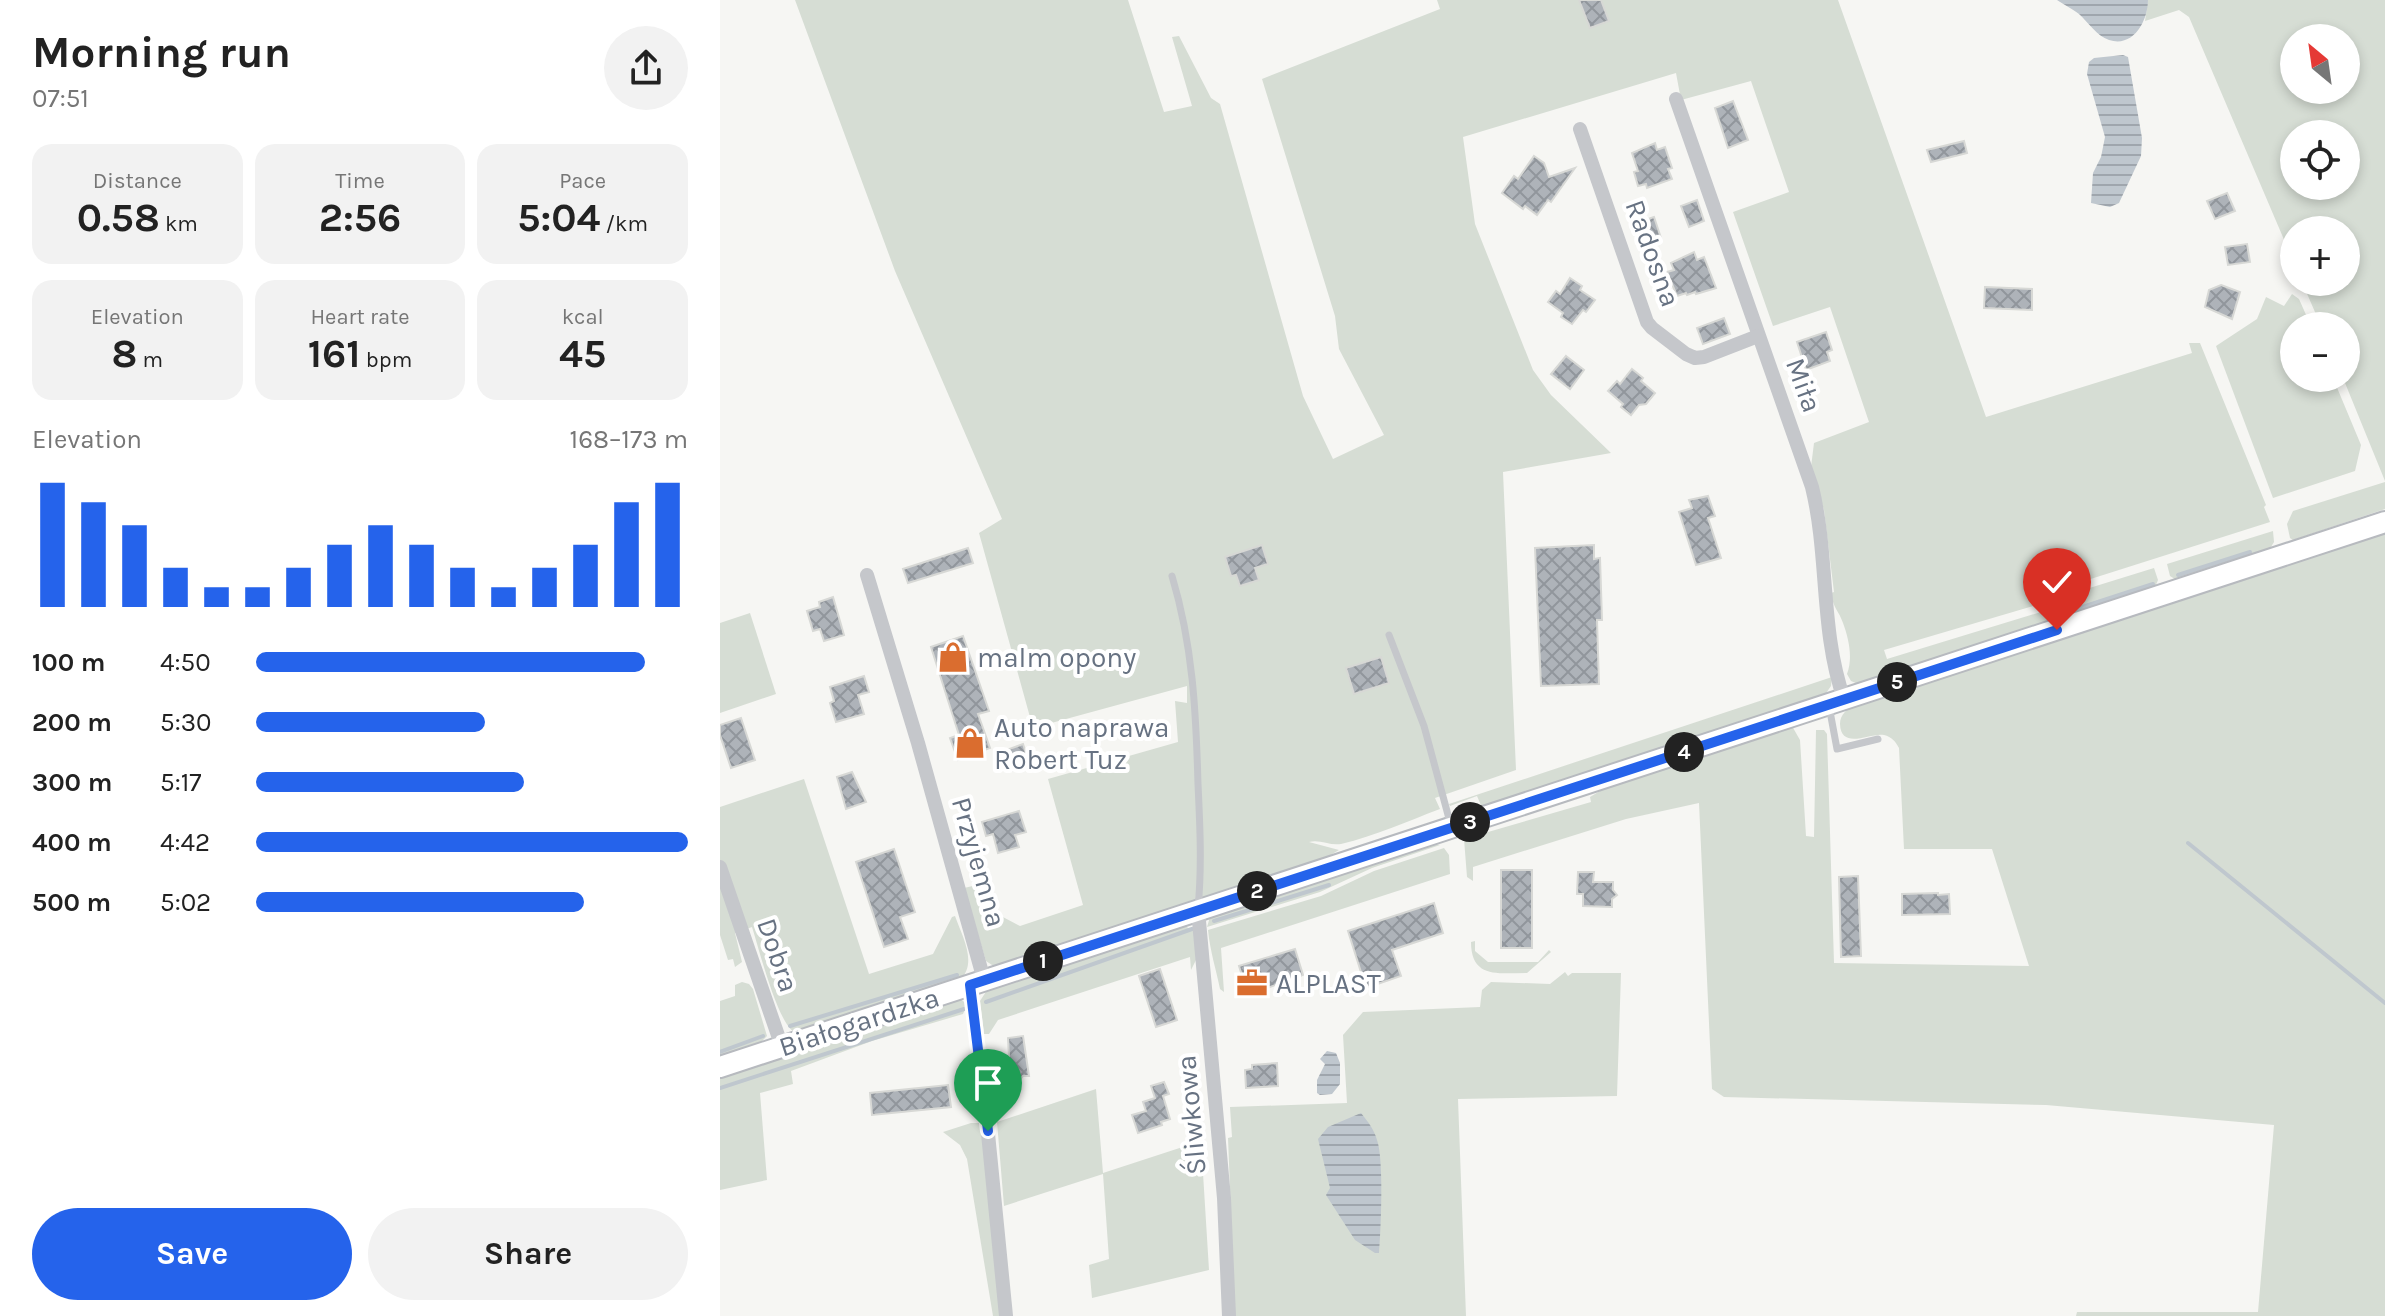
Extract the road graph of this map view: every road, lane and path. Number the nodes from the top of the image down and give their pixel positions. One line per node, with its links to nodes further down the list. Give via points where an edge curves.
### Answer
1 (1676, 99): 3 (street, Miła)
2 (1580, 129): 3 (street, Radosna, via 1652,328 1695,358)
3 (1758, 336): 8 (street, Miła, via 1818,511)
4 (2385, 522): 8 (main road, Białogardzka)
5 (867, 575): 13 (street, Przyjemna, via 918,743)
6 (1172, 576): 12 (lane, via 1195,686 1202,875)
7 (1389, 635): 10 (lane, via 1424,726)
8 (1836, 701): 9 (lane, via 1837,749); 10 (main road, Białogardzka)
9 (1878, 739)
10 (1452, 828): 12 (main road, Białogardzka)
11 (722, 876): 14 (street, Dobra)
12 (1198, 910): 13 (main road, Białogardzka); 17 (street, Śliwkowa)
13 (977, 982): 14 (main road, Białogardzka); 16 (street, Przyjemna)
14 (782, 1047): 15 (main road, Białogardzka)
15 (720, 1067)
16 (1006, 1316)
17 (1229, 1316)

